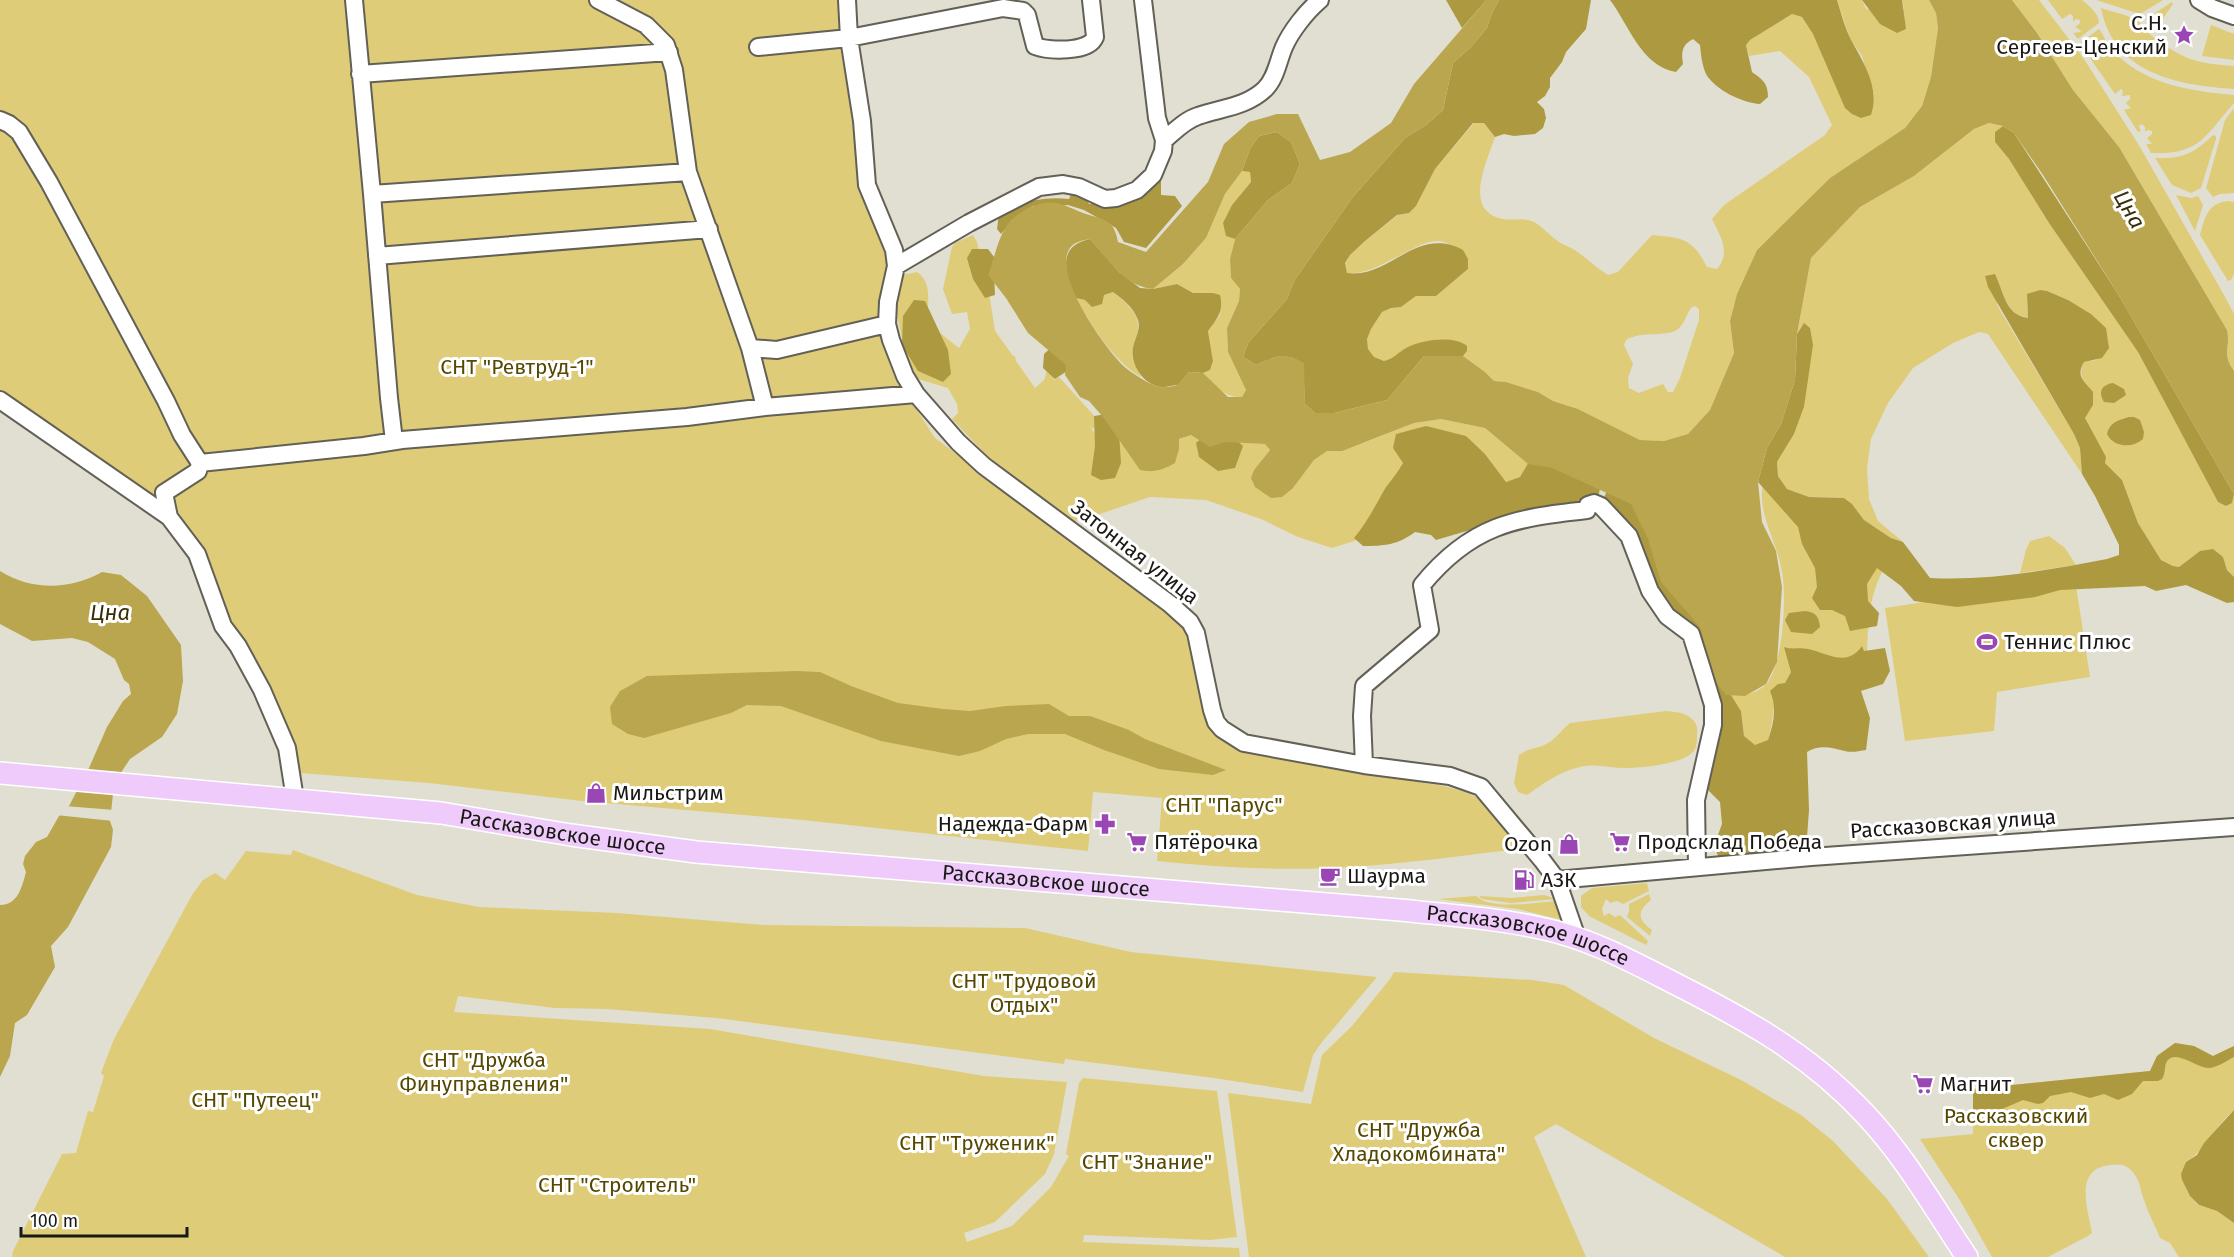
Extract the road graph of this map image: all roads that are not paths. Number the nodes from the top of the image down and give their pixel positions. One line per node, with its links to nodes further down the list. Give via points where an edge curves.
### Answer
1 (354, 0): 12 (street)
2 (598, 0): 11 (street, via 646,25)
3 (847, 0): 9 (street)
4 (1091, 0): 9 (street, via 1095,37 1089,45 1077,48 1046,51 1035,45 1027,15 1003,8)
5 (1143, 0): 14 (street, via 1157,118)
6 (1320, 0): 14 (street, via 1284,45 1275,72 1254,98 1196,117)
7 (2199, 0): 8 (street)
8 (2234, 16)
9 (849, 38): 10 (street); 19 (street, via 867,185 889,234)
10 (758, 47)
11 (669, 52): 12 (street); 15 (street)
12 (360, 74): 16 (street)
13 (0, 120): 26 (street, via 19,132 49,182)
14 (1164, 140): 19 (street, via 1153,175 1137,190 1105,199 1071,185 1039,187)
15 (688, 172): 16 (street); 17 (street)
16 (372, 194): 18 (street)
17 (709, 229): 18 (street); 21 (street)
18 (377, 256): 25 (street)
19 (896, 266): 20 (street, Затонная улица)
20 (887, 324): 21 (street, via 777,350); 22 (street, Затонная улица, via 899,365)
21 (750, 348): 24 (street)
22 (916, 394): 24 (street); 28 (street, Затонная улица, via 984,466 1190,622 1199,644 1212,710 1222,729 1244,743)
23 (0, 400): 27 (street)
24 (765, 407): 25 (street)
25 (394, 441): 26 (street)
26 (200, 463): 27 (street, via 198,471 164,493)
27 (169, 517): 30 (street, via 197,554 223,626 262,690 287,748)
28 (1364, 765): 32 (street, via 1364,686 1430,630 1422,585 1439,564 1469,540 1499,525 1544,514 1587,510 1594,503 1629,536 1650,591 1667,616 1691,634 1713,705 1713,725 1696,801); 33 (street, Затонная улица, via 1450,776 1481,787)
29 (0, 773): 30 (main road, Рассказовское шоссе)
30 (295, 799): 34 (main road, Рассказовское шоссе, via 441,813 696,852 1400,910 1510,922)
31 (2234, 826): 32 (street, Рассказовская улица)
32 (1697, 867): 33 (street, Рассказовская улица)
33 (1557, 880): 34 (street)
34 (1577, 938): 35 (main road, Рассказовское шоссе, via 1718,1005 1810,1062 1886,1138)
35 (1967, 1257)

